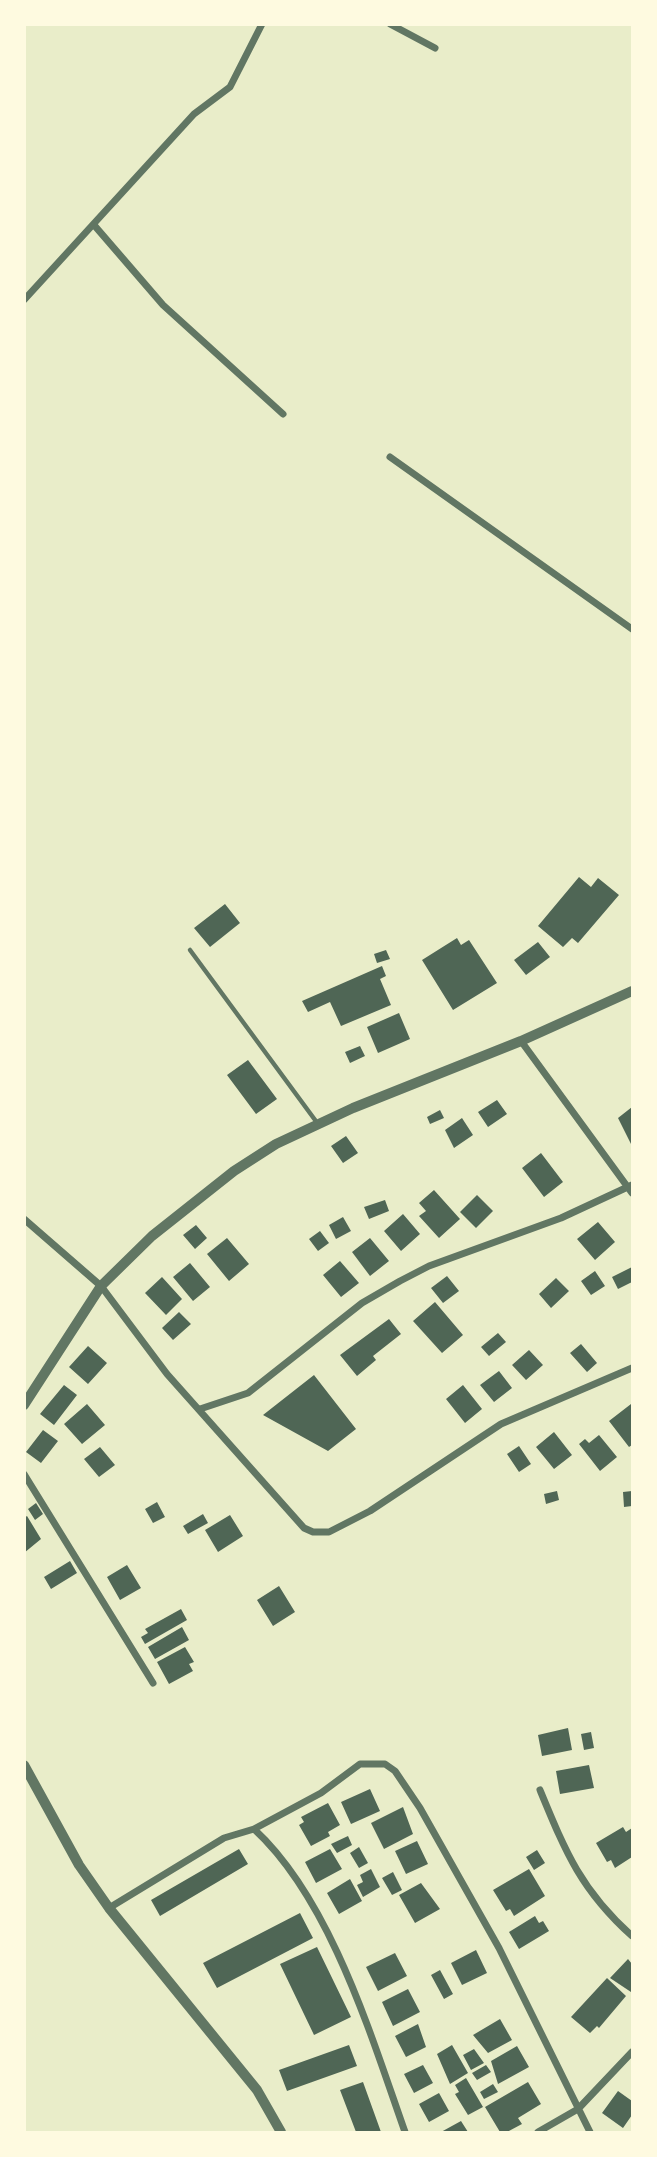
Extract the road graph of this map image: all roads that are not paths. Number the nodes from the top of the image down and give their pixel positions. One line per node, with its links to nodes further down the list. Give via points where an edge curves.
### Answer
1 (262, 24): 4 (street, via 230,87 194,114)
2 (390, 24): 3 (street)
3 (435, 48)
4 (94, 225): 5 (street); 6 (street, via 163,305)
5 (24, 300)
6 (283, 414)
7 (390, 457): 8 (street)
8 (632, 629)
9 (190, 950): 12 (lane)
10 (632, 991): 11 (street)
11 (521, 1041): 12 (street); 13 (street)
12 (318, 1125): 15 (street, via 276,1144 225,1178 152,1236)
13 (631, 1188): 18 (street, via 429,1266 362,1303 248,1393)
14 (24, 1219): 15 (street)
15 (101, 1286): 17 (street); 18 (street, via 167,1374)
16 (632, 1368): 18 (street, via 501,1424 370,1511 321,1532 304,1528)
17 (24, 1405)
18 (200, 1409)
19 (24, 1474): 20 (street)
20 (153, 1683)
21 (24, 1765): 24 (street)
22 (540, 1790): 25 (street, via 590,1893)
23 (254, 1829): 24 (street, via 224,1838); 27 (street, via 321,1793 360,1764 386,1764 420,1808 499,1948); 29 (street, via 305,1895 327,1934 365,2017)
24 (109, 1908): 28 (street, via 257,2090)
25 (632, 1936)
26 (632, 2052): 27 (street)
27 (578, 2109): 30 (street); 31 (street)
28 (281, 2133)
29 (405, 2133)
30 (538, 2133)
31 (590, 2133)

